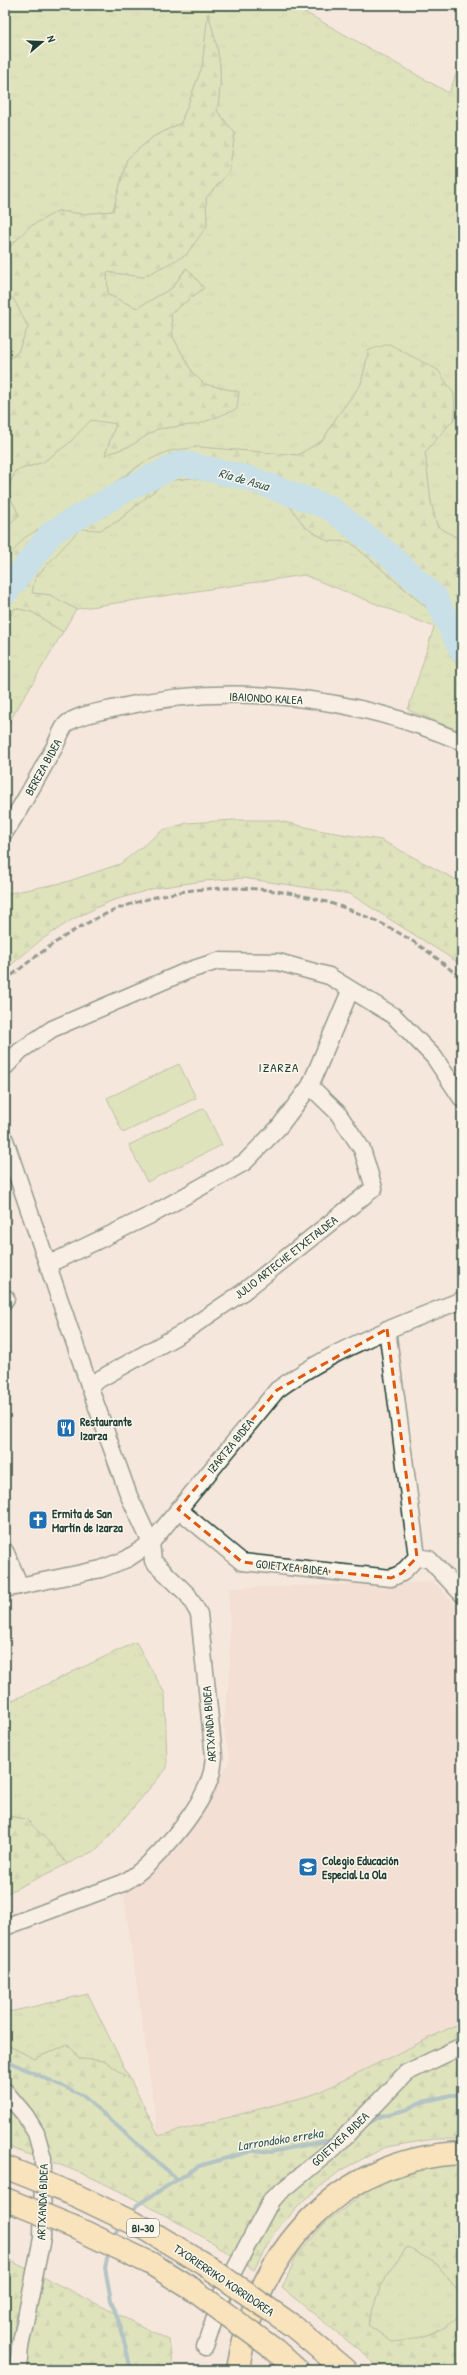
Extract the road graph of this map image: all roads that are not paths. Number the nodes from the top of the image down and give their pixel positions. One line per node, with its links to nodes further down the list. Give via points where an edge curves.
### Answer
1 (68, 723): 2 (street, IBAIONDO KALEA, via 93,714 170,699 234,695 281,696 369,711); 3 (street, BEREZA BIDEA)
2 (462, 742)
3 (5, 832)
4 (350, 991): 5 (street, via 329,976 278,962 218,962 187,971 52,1029 20,1051); 6 (street); 7 (street, via 394,1016 434,1057)
5 (5, 1067)
6 (310, 1086): 9 (street, via 279,1127 245,1162 154,1213); 12 (street, JULIO ARTECHE ETXETALDEA, via 337,1112 362,1149 374,1188 243,1292 184,1332)
7 (462, 1099)
8 (5, 1140): 9 (street)
9 (49, 1264): 12 (street)
10 (462, 1300): 11 (street, IZARTZA BIDEA)
11 (387, 1329): 13 (street, IZARTZA BIDEA, via 294,1378 277,1390); 16 (street)
12 (89, 1385): 14 (street)
13 (178, 1509): 14 (street, IZARTZA BIDEA); 16 (street, GOIETXEA BIDEA, via 242,1562 391,1578 402,1573)
14 (150, 1543): 17 (street, IZARTZA BIDEA, via 127,1560 101,1569); 19 (street, ARTXANDA BIDEA, via 153,1561 188,1595 199,1614 214,1757 211,1776 203,1794 182,1826 138,1875 124,1883)
15 (5, 1551): 17 (street)
16 (417, 1557): 18 (street, via 429,1559)
17 (12, 1588)
18 (462, 1594)
19 (5, 1927)
20 (462, 2046): 25 (street, GOIETXEA BIDEA, via 406,2073 335,2147 272,2199 226,2285)
21 (5, 2091): 26 (street, ARTXANDA BIDEA, via 36,2133 43,2158 42,2238 20,2347)
22 (462, 2153): 27 (highway, via 413,2159 386,2168 347,2187 317,2212 286,2248 256,2300)
23 (5, 2167): 29 (highway, TXORIERRIKO KORRIDOREA / BI-30, bridge, via 77,2196 146,2229 207,2266 293,2326)
24 (5, 2199): 28 (highway, BI-30, bridge, via 76,2228 150,2263 192,2289 276,2350)
25 (205, 2347)
26 (18, 2370)
27 (238, 2370)
28 (297, 2370)
29 (345, 2370)

